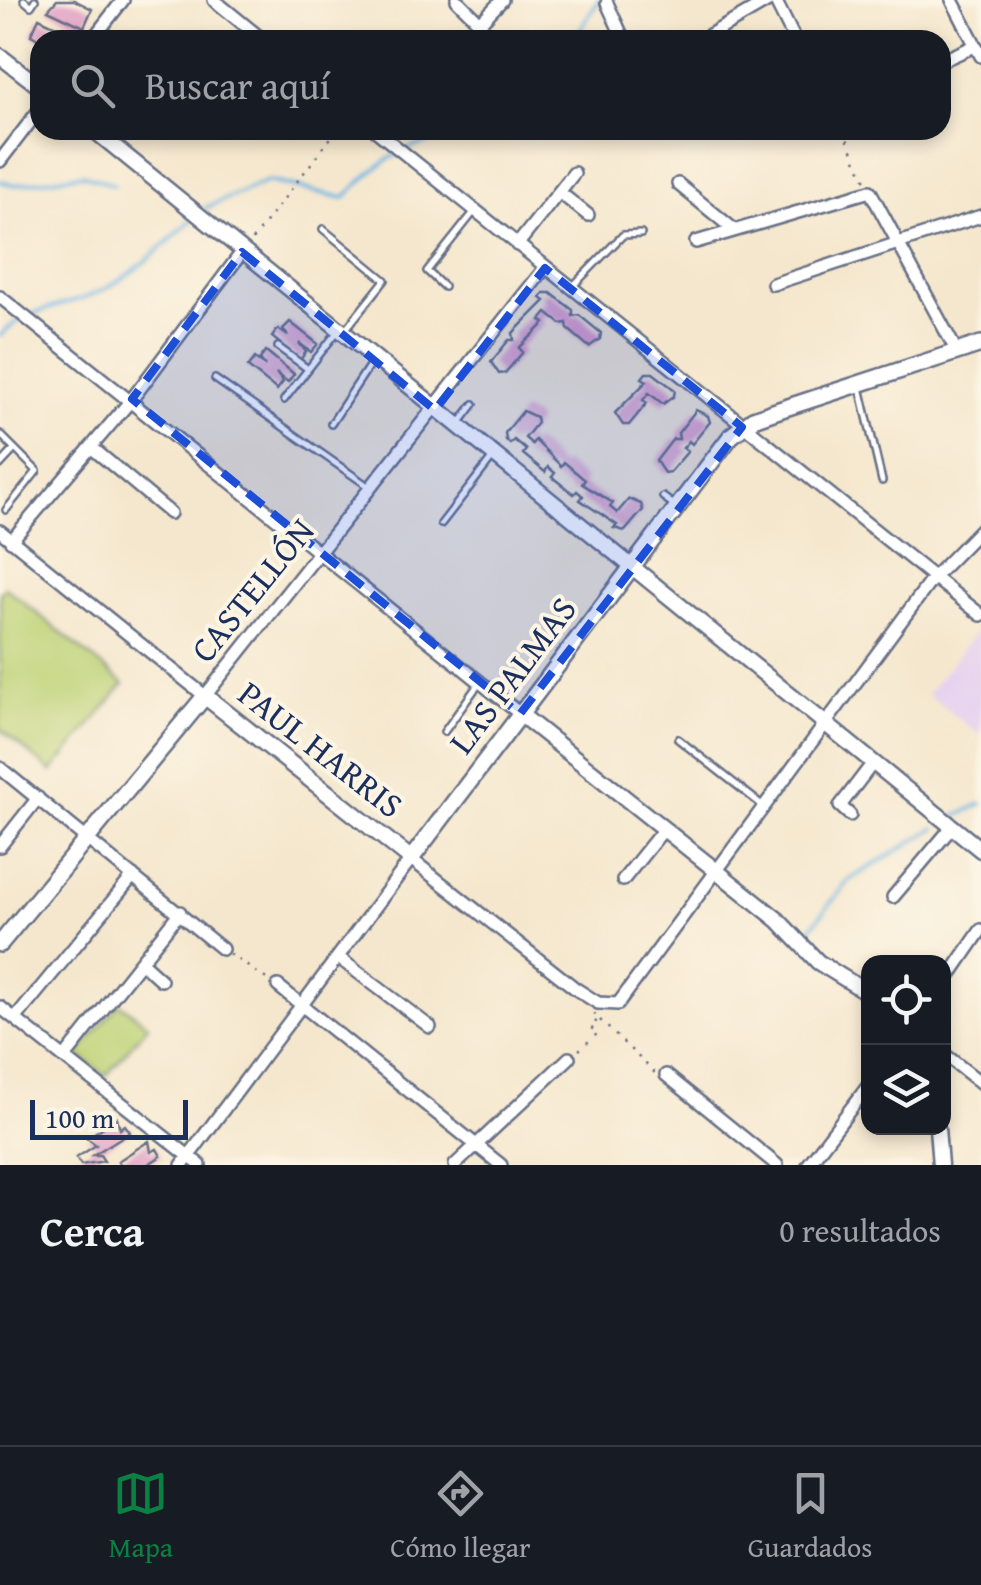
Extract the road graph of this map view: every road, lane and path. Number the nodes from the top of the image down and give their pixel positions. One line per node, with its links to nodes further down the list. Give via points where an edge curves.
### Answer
1 (24, 0): 2 (lane, via 32,6)
2 (36, 0)
3 (122, 0): 12 (street)
4 (214, 0): 13 (street)
5 (458, 0): 11 (street)
6 (502, 0): 11 (street)
7 (772, 0): 10 (street); 17 (street)
8 (952, 0): 18 (street)
9 (606, 3): 15 (street)
10 (747, 6): 16 (street)
11 (480, 23): 14 (street)
12 (100, 30)
13 (252, 30)
14 (473, 30)
15 (619, 30)
16 (715, 30)
17 (789, 30)
18 (978, 51): 20 (street)
19 (0, 56): 21 (street)
20 (951, 58)
21 (30, 79)
22 (30, 122): 27 (street)
23 (106, 140): 41 (street)
24 (329, 140): 41 (path)
25 (386, 140): 32 (street)
26 (847, 140): 30 (path)
27 (0, 161)
28 (574, 173): 31 (street)
29 (678, 184): 36 (street)
30 (870, 191): 36 (street); 39 (street)
31 (560, 192): 33 (street); 40 (street)
32 (474, 212): 40 (street); 44 (lane, via 426,271)
33 (588, 215)
34 (981, 216): 39 (street)
35 (323, 229): 47 (lane, via 384,280)
36 (733, 229): 38 (street)
37 (641, 234): 45 (lane, via 623,234)
38 (696, 242)
39 (900, 242): 43 (street); 50 (street)
40 (517, 245): 42 (street)
41 (242, 252): 47 (street); 55 (street)
42 (544, 268): 45 (street); 58 (street, CASTELLÓN)
43 (773, 284)
44 (444, 286)
45 (570, 289): 60 (street)
46 (0, 296): 55 (street)
47 (340, 332): 51 (street); 52 (lane)
48 (981, 344): 50 (main road)
49 (278, 347): 52 (lane)
50 (956, 352): 54 (main road)
51 (373, 360): 58 (street); 59 (lane)
52 (308, 369): 56 (lane)
53 (215, 379): 68 (lane)
54 (859, 384): 60 (main road); 67 (lane)
55 (132, 399): 63 (street); 75 (street)
56 (284, 400)
57 (474, 404): 61 (lane)
58 (435, 410): 61 (street); 68 (street, CASTELLÓN)
59 (331, 424)
60 (742, 426): 76 (main road, LAS PALMAS, via 669,502); 77 (street)
61 (456, 428): 65 (street)
62 (0, 434): 64 (lane)
63 (91, 447): 70 (street); 74 (street)
64 (15, 448): 66 (lane); 69 (lane, via 38,471)
65 (493, 457): 71 (lane); 76 (street)
66 (0, 465)
67 (882, 482)
68 (372, 488): 75 (street, CASTELLÓN)
69 (6, 510)
70 (170, 513)
71 (441, 524)
72 (981, 528): 77 (street)
73 (0, 532): 74 (street, PAUL HARRIS)
74 (12, 540): 81 (street, PAUL HARRIS)
75 (321, 551): 80 (street); 81 (street, CASTELLÓN)
76 (630, 568): 82 (main road, LAS PALMAS); 83 (street)
77 (933, 578): 79 (street); 83 (street)
78 (981, 593): 79 (street)
79 (976, 611)
80 (480, 682): 82 (street); 84 (lane)
81 (206, 696): 93 (main road, CASTELLÓN); 96 (main road, PAUL HARRIS)
82 (520, 714): 92 (street); 96 (main road, LAS PALMAS)
83 (824, 726): 86 (street); 89 (street)
84 (444, 732)
85 (678, 738): 89 (lane)
86 (872, 764): 90 (street, via 840,806); 91 (street)
87 (0, 768): 88 (street)
88 (38, 798): 93 (street); 94 (street)
89 (764, 807): 97 (street)
90 (850, 814)
91 (952, 827): 95 (street); 100 (street)
92 (664, 829): 97 (street); 99 (street)
93 (86, 838): 98 (street); 103 (main road, CASTELLÓN)
94 (0, 846)
95 (981, 850)
96 (412, 859): 97 (street, PAUL HARRIS, via 576,989 610,1007); 105 (street, LAS PALMAS)
97 (716, 871): 110 (street, via 818,962)
98 (133, 876): 101 (street); 115 (street)
99 (623, 880)
100 (893, 897)
101 (180, 912): 104 (street); 106 (street)
102 (981, 930): 107 (street)
103 (0, 944)
104 (222, 949): 109 (path)
105 (340, 958): 111 (street, LAS PALMAS); 116 (street)
106 (140, 962): 108 (street); 117 (street)
107 (951, 974)
108 (162, 980)
109 (278, 986): 111 (street)
110 (861, 989)
111 (303, 1006): 124 (street); 125 (street, LAS PALMAS)
112 (0, 1007): 115 (street)
113 (586, 1007): 114 (path)
114 (599, 1018): 118 (path, via 590,1026 598,1033); 120 (path, via 655,1074)
115 (15, 1019): 117 (street)
116 (430, 1027)
117 (64, 1058): 125 (street)
118 (569, 1058): 124 (street)
119 (951, 1059): 121 (street)
120 (666, 1075): 129 (street)
121 (981, 1083)
122 (861, 1095): 130 (street)
123 (938, 1135): 131 (street)
124 (477, 1146): 127 (street); 128 (street)
125 (185, 1159): 126 (street)
126 (200, 1165)
127 (455, 1165)
128 (501, 1165)
129 (777, 1165)
130 (808, 1165)
131 (940, 1165)

